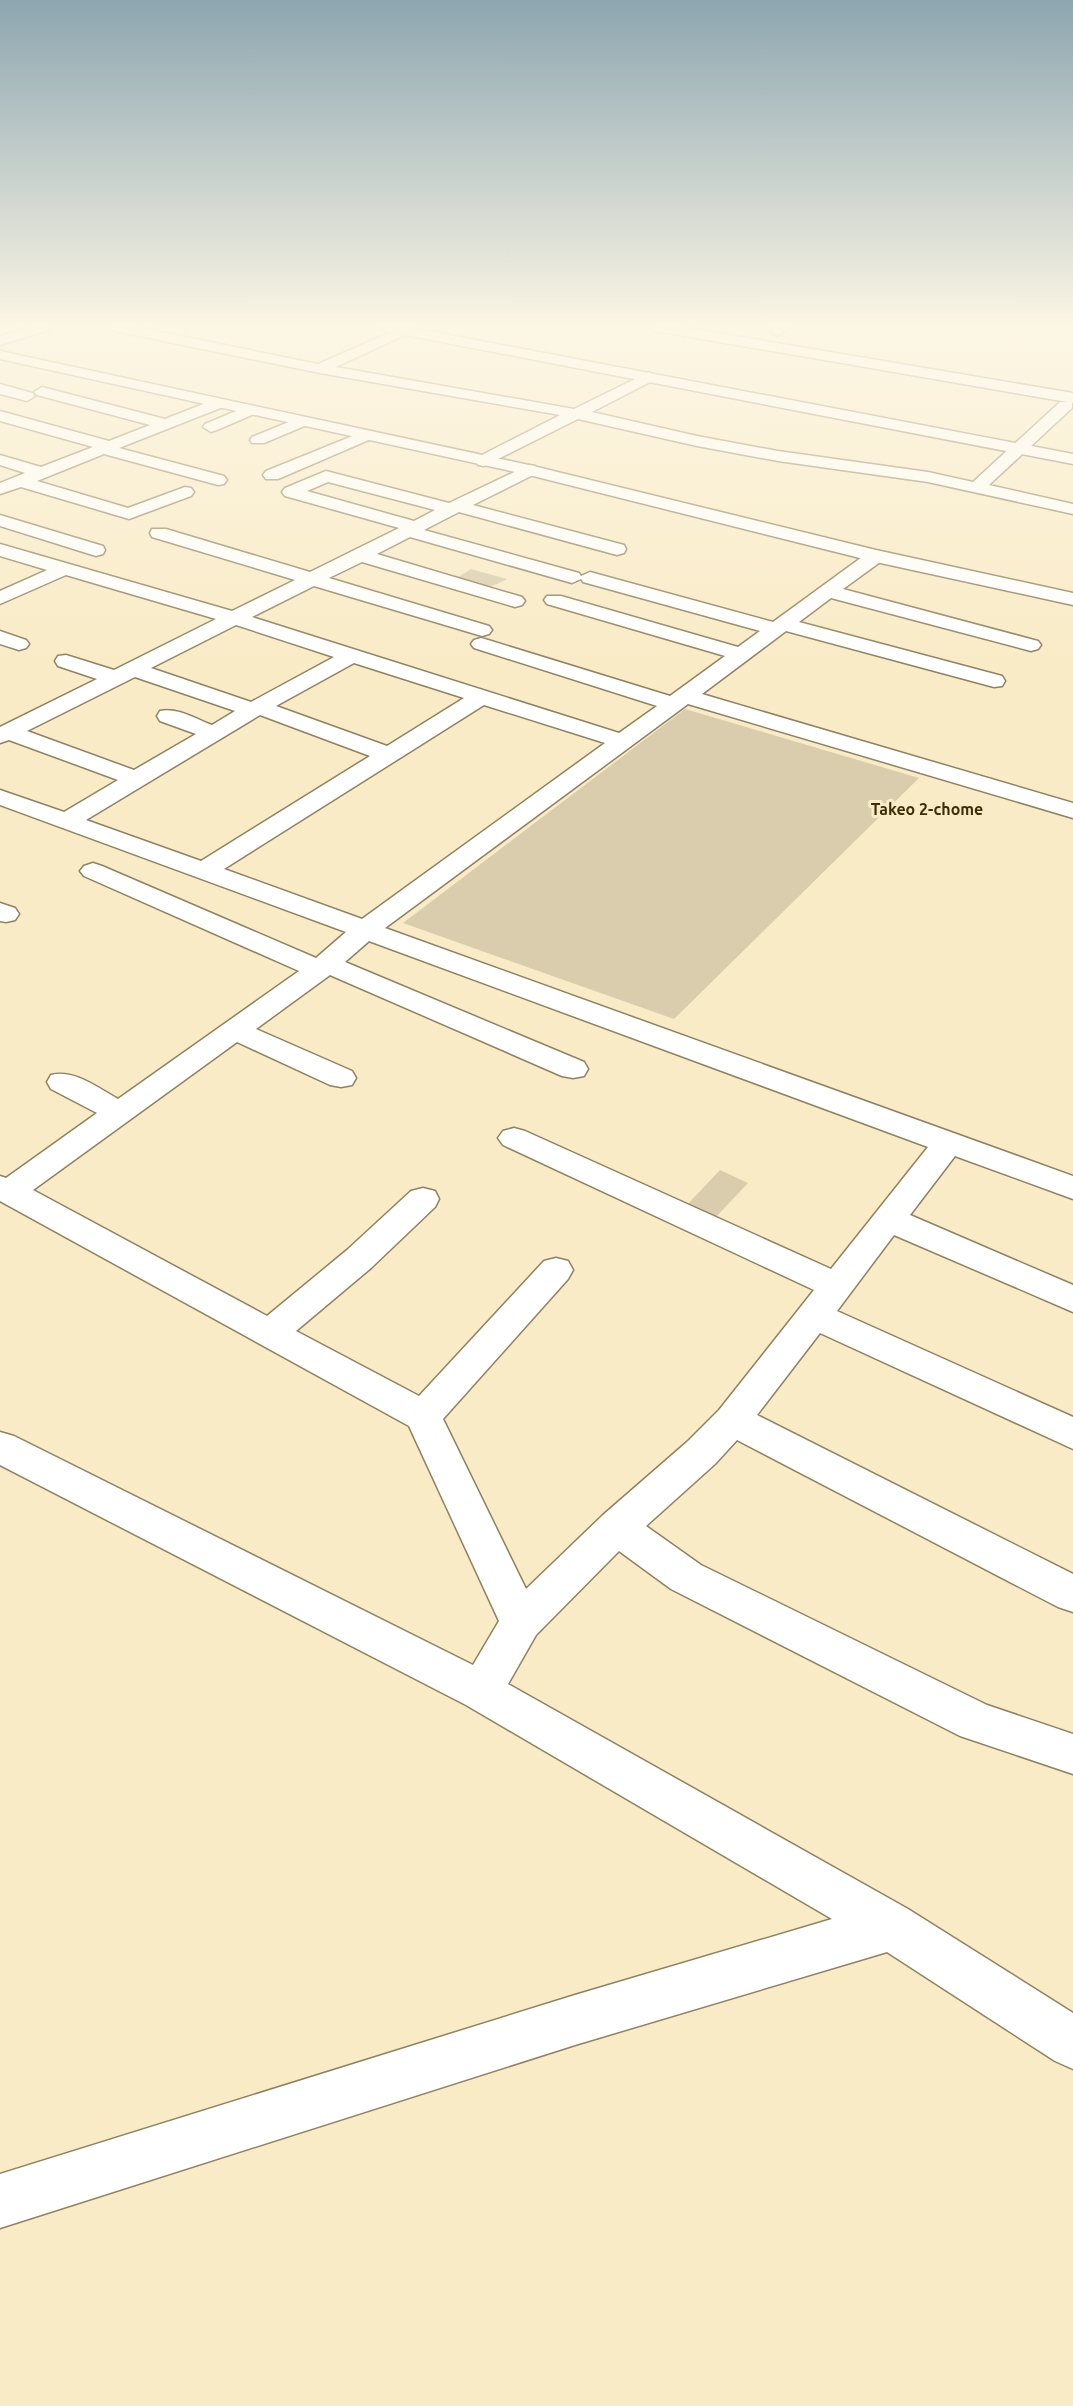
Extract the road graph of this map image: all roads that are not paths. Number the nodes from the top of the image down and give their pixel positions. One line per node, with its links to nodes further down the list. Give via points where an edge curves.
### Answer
1 (80, 439): 9 (main road)
2 (126, 439): 9 (main road)
3 (357, 439): 21 (main road, via 270,473)
4 (381, 439): 13 (main road)
5 (522, 439): 13 (main road)
6 (689, 439): 19 (main road, via 928,477)
7 (974, 439): 10 (main road)
8 (1028, 439): 10 (main road)
9 (106, 447): 15 (main road); 16 (main road)
10 (1019, 448): 11 (main road); 19 (main road)
11 (1073, 459)
12 (0, 460): 15 (main road)
13 (484, 461): 14 (main road)
14 (529, 470): 22 (main road); 31 (main road)
15 (42, 473): 17 (main road)
16 (218, 480)
17 (19, 482): 18 (main road); 20 (main road, via 129,514)
18 (0, 489)
19 (975, 489): 23 (main road)
20 (185, 492)
21 (291, 492): 22 (main road, via 326,476); 25 (main road)
22 (453, 508): 25 (main road); 27 (main road)
23 (1073, 509)
24 (0, 520): 29 (main road)
25 (412, 529): 30 (main road); 40 (main road, via 581,578)
26 (159, 533): 33 (main road)
27 (617, 549)
28 (0, 550): 32 (main road)
29 (96, 550)
30 (360, 555): 33 (main road); 38 (main road)
31 (876, 556): 34 (main road); 36 (main road)
32 (65, 569): 35 (main road); 39 (main road)
33 (314, 578): 39 (main road); 48 (main road, via 481,637)
34 (827, 591): 40 (main road); 41 (main road)
35 (0, 598)
36 (1073, 599)
37 (554, 600): 42 (main road)
38 (515, 601)
39 (233, 618): 43 (main road); 45 (main road)
40 (780, 627): 42 (main road); 46 (main road)
41 (1031, 645)
42 (741, 654): 48 (main road)
43 (352, 656): 47 (main road); 49 (main road)
44 (66, 660): 45 (main road)
45 (124, 673): 49 (main road); 51 (main road)
46 (994, 681)
47 (481, 697): 53 (main road); 54 (main road)
48 (679, 700): 53 (main road); 57 (main road)
49 (255, 709): 52 (main road); 54 (main road)
50 (168, 716): 52 (main road)
51 (7, 728): 55 (main road)
52 (213, 734): 55 (main road)
53 (621, 741): 61 (main road)
54 (389, 754): 59 (main road)
55 (136, 779): 58 (main road)
56 (0, 797): 58 (main road)
57 (1073, 811)
58 (66, 821): 59 (main road)
59 (204, 870): 61 (main road)
60 (93, 871): 62 (main road)
61 (366, 928): 62 (main road); 69 (main road)
62 (323, 967): 63 (main road); 64 (main road)
63 (235, 1030): 65 (main road); 67 (main road)
64 (573, 1069)
65 (341, 1078)
66 (62, 1082): 67 (main road)
67 (119, 1112): 71 (main road)
68 (514, 1138): 75 (main road)
69 (948, 1143): 70 (main road); 73 (main road)
70 (1073, 1188)
71 (4, 1190): 78 (main road)
72 (423, 1199): 78 (main road)
73 (888, 1219): 75 (main road); 76 (main road)
74 (556, 1270): 79 (main road)
75 (836, 1286): 77 (main road)
76 (1073, 1299)
77 (813, 1315): 80 (main road); 81 (main road)
78 (269, 1334): 79 (main road)
79 (423, 1416): 85 (main road)
80 (732, 1420): 83 (main road, via 701,1453); 84 (main road)
81 (1073, 1434)
82 (0, 1447): 86 (main road)
83 (617, 1527): 85 (main road); 87 (main road, via 686,1577 976,1722)
84 (1073, 1594)
85 (521, 1622): 86 (main road)
86 (481, 1691): 88 (main road)
87 (1071, 1754)
88 (891, 1926): 89 (main road); 90 (main road, via 564,2023)
89 (1073, 2043)
90 (0, 2201)

